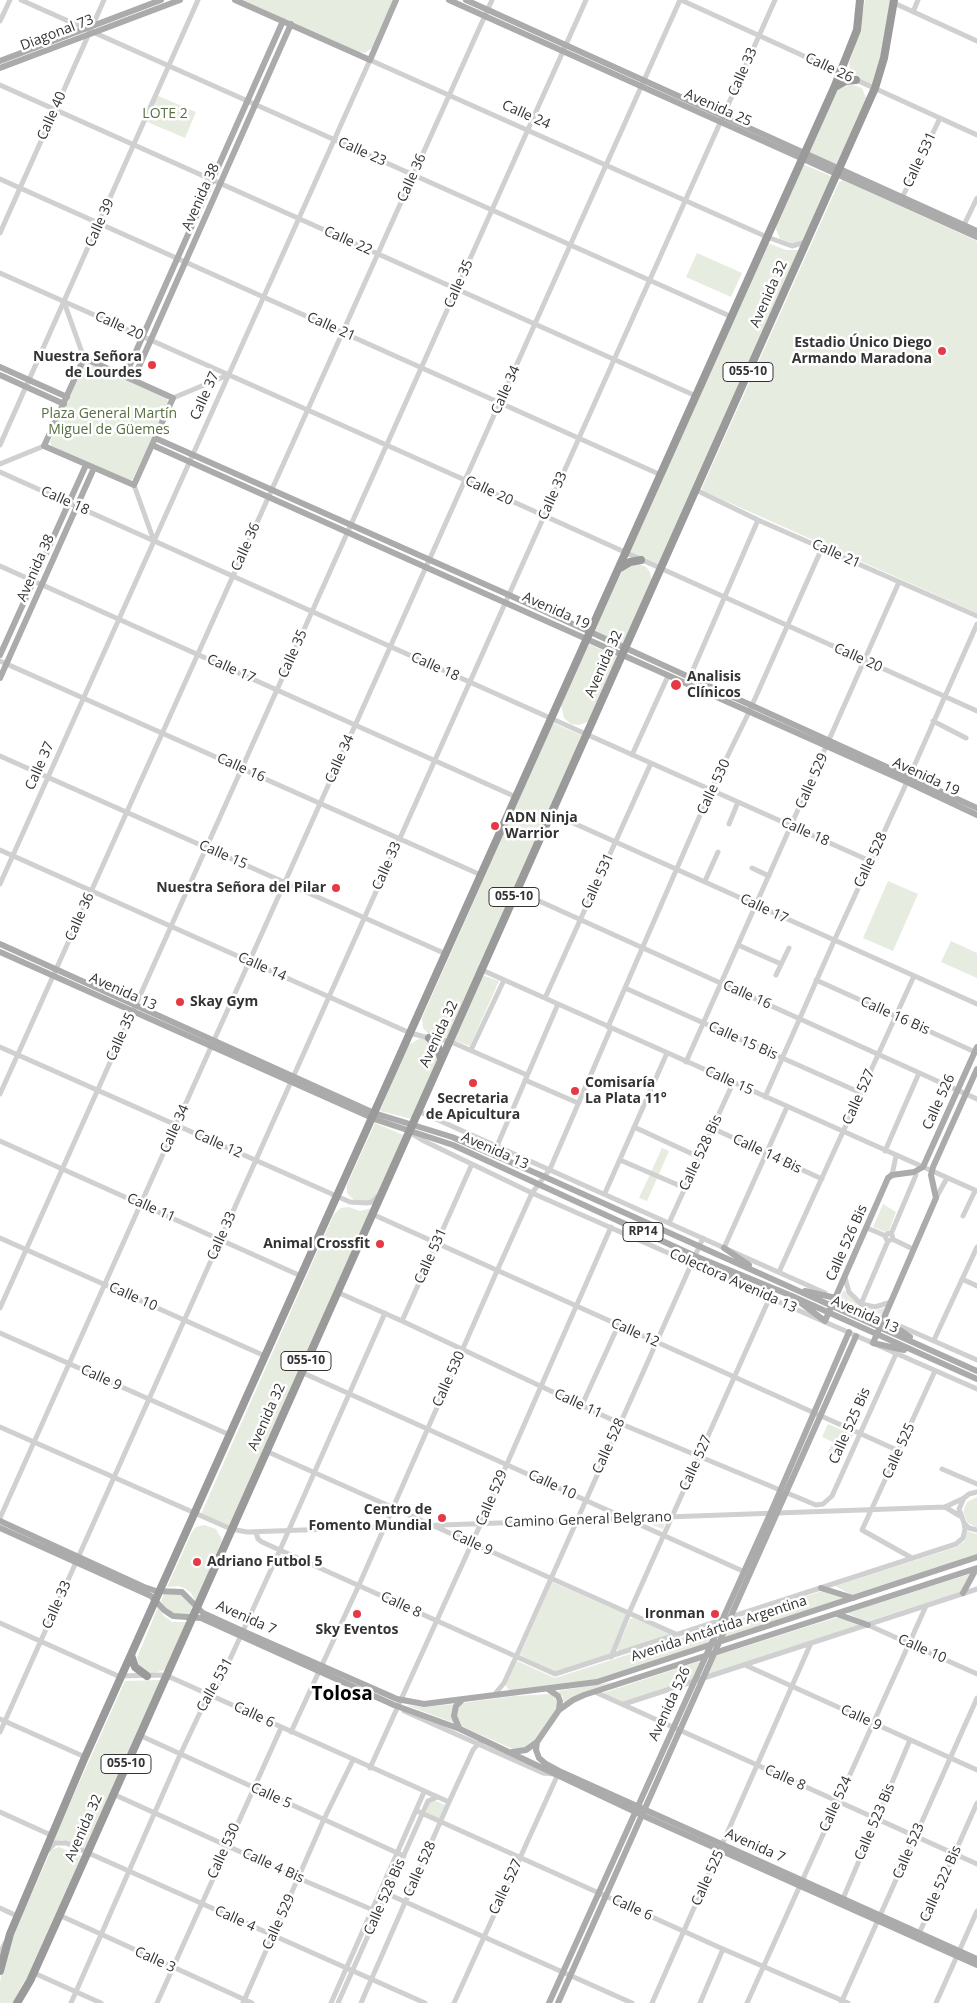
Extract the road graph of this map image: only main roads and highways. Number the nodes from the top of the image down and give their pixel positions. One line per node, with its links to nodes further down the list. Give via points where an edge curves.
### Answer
1 (161, 0): 12 (main road, Diagonal 73)
2 (180, 0): 12 (main road, Diagonal 73)
3 (235, 0): 10 (main road, Calle 24)
4 (396, 0): 13 (main road, Calle 37)
5 (449, 0): 9 (main road, Avenida 25)
6 (466, 0): 9 (main road, Avenida 25)
7 (860, 0): 17 (highway, Avenida 32 / 055-10, via 857,30)
8 (894, 2): 19 (highway, Avenida 32 / 055-10, via 875,88)
9 (486, 13): 18 (main road, Avenida 25, via 642,87); 18 (main road, Avenida 25, via 567,44 723,115)
10 (283, 21): 11 (main road, Calle 24); 25 (main road, Avenida 38)
11 (291, 24): 13 (main road, Calle 24); 26 (main road, Avenida 38)
12 (90, 31): 14 (main road, Diagonal 73); 15 (main road, Diagonal 73)
13 (370, 60)
14 (0, 61)
15 (0, 68)
16 (856, 80): 17 (highway, via 844,81)
17 (834, 88): 18 (highway, Avenida 32 / 055-10)
18 (803, 156): 19 (main road, Avenida 25); 34 (highway, Avenida 32 / 055-10)
19 (838, 171): 20 (main road, Avenida 25); 36 (highway, Avenida 32 / 055-10)
20 (963, 228): 21 (main road, Avenida 25); 22 (main road, Avenida 25)
21 (977, 231)
22 (977, 237)
23 (0, 367): 27 (main road)
24 (0, 376): 28 (main road)
25 (125, 376): 26 (main road); 27 (main road, via 84,358)
26 (133, 380): 29 (main road, via 173,398)
27 (67, 397): 28 (main road)
28 (64, 404): 31 (main road, via 44,446)
29 (155, 438): 30 (main road); 35 (main road, Avenida 19, via 509,595)
30 (152, 445): 32 (main road, via 134,486); 35 (main road, Avenida 19)
31 (86, 465): 32 (main road); 37 (main road, Avenida 38)
32 (94, 468): 38 (main road, Avenida 38)
33 (641, 560): 34 (highway)
34 (619, 568): 35 (highway, Avenida 32 / 055-10)
35 (589, 636): 36 (main road, Avenida 19); 51 (highway, Avenida 32 / 055-10)
36 (623, 651): 40 (main road, Avenida 19); 40 (main road, Avenida 19, via 668,676); 49 (highway, Avenida 32 / 055-10)
37 (0, 655)
38 (3, 663): 39 (main road, Avenida 38)
39 (0, 678)
40 (688, 681): 41 (main road, Avenida 19)
41 (908, 779): 42 (main road, Avenida 19); 43 (main road, Avenida 19)
42 (977, 808)
43 (977, 815)
44 (0, 944): 46 (main road, Avenida 13)
45 (0, 952): 46 (main road, Avenida 13)
46 (55, 972): 51 (main road, Avenida 13)
47 (429, 1038): 49 (highway, via 438,1047)
48 (976, 1049): 53 (main road, Calle 526, via 923,1167 914,1172)
49 (441, 1058): 52 (highway, Avenida 32 / 055-10)
50 (977, 1069): 62 (main road, Calle 526, via 932,1172 936,1198)
51 (373, 1116): 52 (main road, Avenida 13 / RP14); 80 (highway, Avenida 32 / 055-10)
52 (410, 1127): 55 (main road, Avenida 13 / RP14, via 452,1137); 57 (main road, Avenida 13 / RP14); 84 (highway, Avenida 32 / 055-10)
53 (892, 1175): 60 (main road, Calle 526 Bis)
54 (724, 1248): 55 (main road)
55 (758, 1272): 58 (main road, Avenida 13 / RP14)
56 (715, 1273): 57 (main road)
57 (755, 1281): 59 (main road, Avenida 13 / RP14)
58 (792, 1288): 60 (main road); 61 (main road, Avenida 13 / RP14)
59 (792, 1296): 61 (main road, Avenida 13 / RP14); 61 (main road, Calle 526 Bis, via 825,1321)
60 (836, 1298): 61 (main road, Calle 526 Bis)
61 (830, 1310): 63 (main road, Avenida 13 / RP14); 65 (main road, Avenida 13 / RP14)
62 (884, 1319): 63 (main road); 67 (main road)
63 (880, 1327): 65 (main road); 67 (main road, Avenida 13 / RP14)
64 (849, 1332): 71 (main road, Avenida 526)
65 (876, 1335): 68 (main road, Avenida 13 / RP14); 68 (main road, via 872,1344)
66 (856, 1336): 71 (main road, Avenida 526)
67 (923, 1346): 69 (main road, Avenida 13 / RP14)
68 (920, 1353): 70 (main road, Avenida 13 / RP14)
69 (977, 1371)
70 (977, 1379)
71 (818, 1414): 72 (main road, Avenida 526)
72 (783, 1493): 78 (main road, Avenida 526, via 771,1512); 78 (main road, Avenida 526, via 778,1513)
73 (0, 1519): 76 (main road, Avenida 7)
74 (0, 1528): 76 (main road, Avenida 7)
75 (977, 1557): 82 (main road, Avenida Antártida Argentina)
76 (77, 1559): 80 (main road, Avenida 7); 83 (main road, Avenida 7)
77 (976, 1568): 81 (main road); 85 (main road, Avenida Antártida Argentina)
78 (746, 1572): 99 (main road, Avenida 526, via 672,1728); 99 (main road, Avenida 526, via 730,1618 680,1731)
79 (821, 1588): 82 (main road)
80 (160, 1591): 83 (highway, Avenida 32 / 055-10); 84 (main road, Avenida 7, via 183,1593)
81 (963, 1593)
82 (854, 1599): 91 (main road, Avenida Antártida Argentina, via 596,1682)
83 (156, 1600): 86 (main road, Avenida 7, via 171,1615); 89 (highway, Avenida 32 / 055-10)
84 (196, 1607): 86 (highway, Avenida 32 / 055-10); 88 (main road, Avenida 7)
85 (837, 1614): 87 (main road); 94 (main road, Avenida Antártida Argentina, via 594,1691)
86 (192, 1616): 88 (main road, Avenida 7); 105 (highway, Avenida 32 / 055-10)
87 (868, 1625)
88 (242, 1634): 93 (main road, Avenida 7)
89 (131, 1655): 90 (highway, via 135,1667); 104 (highway, Avenida 32 / 055-10, via 17,1916)
90 (147, 1676)
91 (546, 1689): 92 (main road, Avenida Antártida Argentina); 94 (main road, via 558,1696)
92 (463, 1700): 93 (main road, Avenida 7); 95 (main road, via 456,1706 454,1716)
93 (399, 1704): 95 (main road, Avenida 7)
94 (560, 1710): 96 (main road, Avenida Antártida Argentina)
95 (460, 1729): 97 (main road, Avenida 7)
96 (537, 1742): 97 (main road, via 526,1750); 98 (main road, Avenida 7, via 539,1758)
97 (512, 1752): 98 (main road, Avenida 7)
98 (557, 1774): 99 (main road, Avenida 7)
99 (639, 1811): 100 (main road, Avenida 526); 101 (main road, Avenida 7)
100 (602, 1894): 106 (main road, Avenida 526); 107 (main road, Avenida 526)
101 (958, 1954): 102 (main road, Avenida 7); 103 (main road, Avenida 7)
102 (977, 1960)
103 (977, 1965)
104 (0, 1971)
105 (18, 2003)
106 (549, 2003)
107 (558, 2003)

